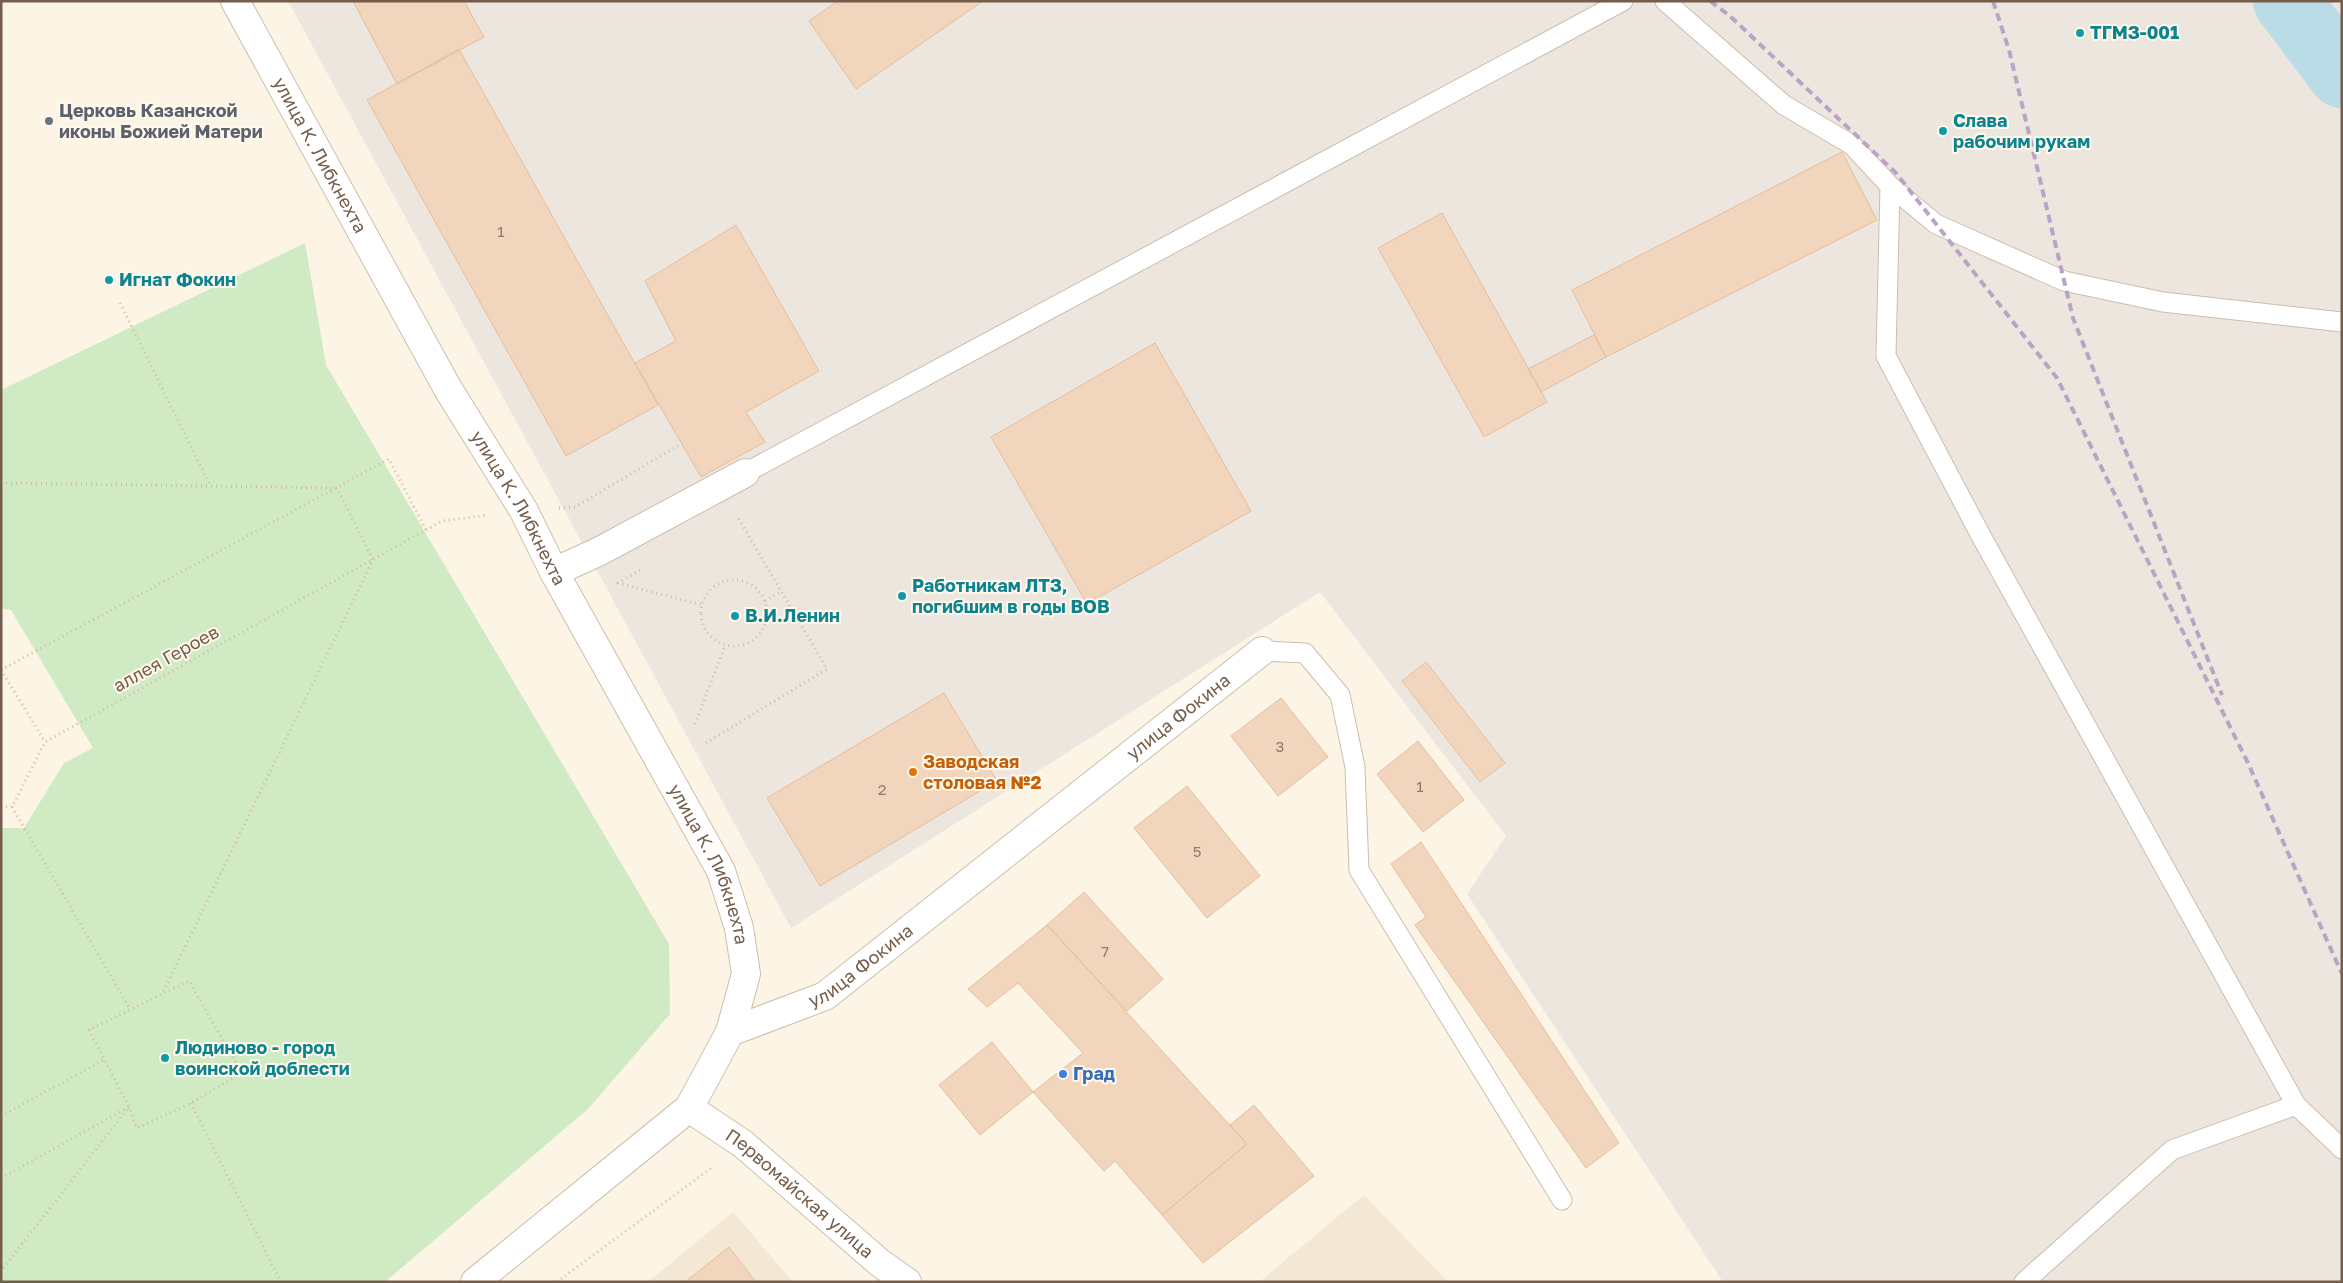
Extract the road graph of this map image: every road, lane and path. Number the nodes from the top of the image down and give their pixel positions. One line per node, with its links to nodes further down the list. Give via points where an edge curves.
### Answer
1 (236, 1): 15 (street, улица К. Либкнехта, via 448,390 524,511)
2 (1623, 1): 7 (lane)
3 (1665, 1): 4 (lane, via 1784,105 1852,145)
4 (1890, 186): 6 (lane, via 1936,224 2064,280 2163,302); 32 (lane, via 1886,356 1984,543)
5 (120, 303): 9 (path)
6 (2342, 322)
7 (745, 473): 15 (street, via 600,551)
8 (1, 483): 9 (path)
9 (210, 485): 10 (path)
10 (337, 488): 12 (path, via 389,459); 13 (path); 21 (path)
11 (728, 519): 16 (path, via 736,514)
12 (426, 530)
13 (372, 560): 23 (path, аллея Героев); 27 (path)
14 (643, 568): 18 (path, via 618,583)
15 (554, 572): 29 (street, улица К. Либкнехта, via 721,871 739,928 746,974)
16 (781, 591): 17 (path); 24 (path, via 827,669)
17 (765, 601): 18 (path, via 757,589 745,582 732,580 719,584 708,593); 19 (path, via 765,625 759,635 750,643)
18 (702, 605): 19 (path, via 701,618 705,630)
19 (726, 646): 22 (path)
20 (1262, 651): 29 (street, улица Фокина, via 825,996); 39 (lane, via 1305,653 1340,695 1355,768 1359,870)
21 (1, 670): 23 (path)
22 (695, 724)
23 (45, 742): 25 (path)
24 (706, 743)
25 (12, 806): 26 (path); 28 (path)
26 (1, 807)
27 (163, 992): 28 (path); 31 (path, via 189,981 242,1073)
28 (130, 1009): 30 (path, via 89,1030)
29 (730, 1032): 34 (street)
30 (104, 1060): 33 (path); 35 (path)
31 (191, 1103): 33 (path, via 137,1128); 41 (path)
32 (2296, 1105): 37 (lane); 45 (lane, via 2172,1150)
33 (129, 1107): 38 (path); 40 (path)
34 (689, 1108): 36 (street, Первомайская улица); 42 (street)
35 (1, 1116)
36 (743, 1144): 43 (path); 44 (street, Первомайская улица, via 880,1263)
37 (2342, 1149)
38 (1, 1178)
39 (1562, 1200)
40 (1, 1271)
41 (281, 1282)
42 (475, 1282)
43 (557, 1282)
44 (907, 1282)
45 (2024, 1282)

